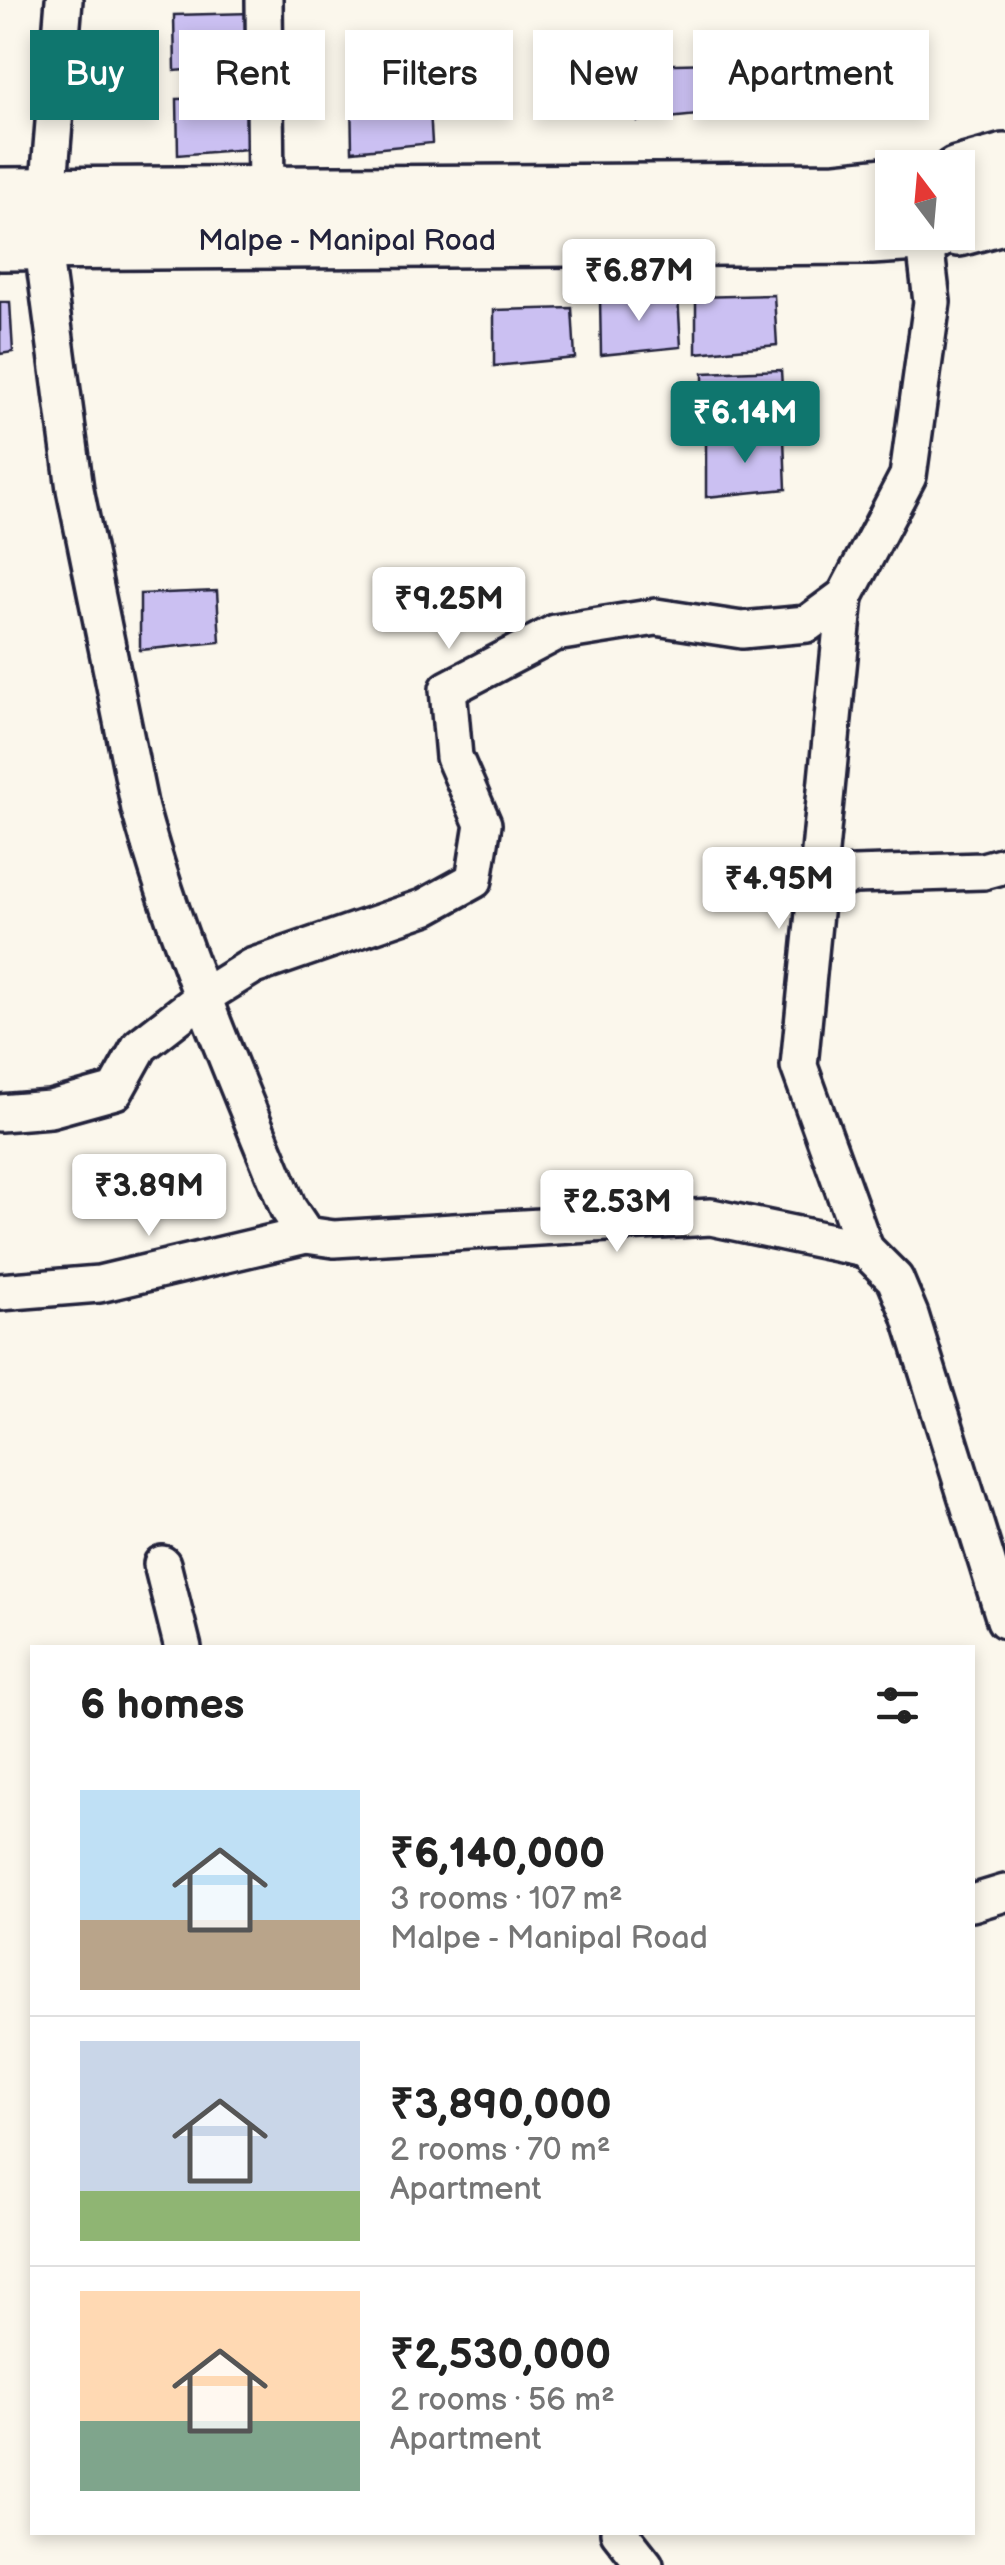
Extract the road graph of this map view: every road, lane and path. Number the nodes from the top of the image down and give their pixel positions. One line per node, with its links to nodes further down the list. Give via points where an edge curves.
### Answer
1 (64, 0): 8 (street)
2 (264, 0): 6 (street)
3 (1005, 162): 4 (highway)
4 (975, 170)
5 (875, 187): 6 (highway, Malpe - Manipal Road)
6 (266, 194): 8 (highway, Malpe - Manipal Road)
7 (1005, 215): 9 (highway, Malpe - Manipal Road)
8 (22, 219): 10 (highway, Malpe - Manipal Road); 15 (street, via 140,808)
9 (975, 223)
10 (875, 231)
11 (937, 250): 12 (street, via 908,476)
12 (845, 596): 14 (street); 15 (street, via 807,624 742,630 656,617 555,633 448,689 454,757 483,824 474,880 425,907 251,967)
13 (1005, 865): 14 (street, via 854,876)
14 (816, 886): 18 (street, via 799,1066)
15 (203, 997): 16 (street, via 140,1046 115,1091 50,1109); 17 (street, via 288,1208)
16 (0, 1113)
17 (306, 1235): 18 (street, via 334,1239 710,1218); 19 (street, via 99,1284)
18 (865, 1249): 21 (street, via 895,1279 910,1316)
19 (0, 1292)
20 (162, 1564): 22 (street)
21 (1005, 1620)
22 (182, 1645)
23 (1005, 1893): 24 (street)
24 (975, 1902)
25 (621, 2535): 26 (street)
26 (645, 2565)

